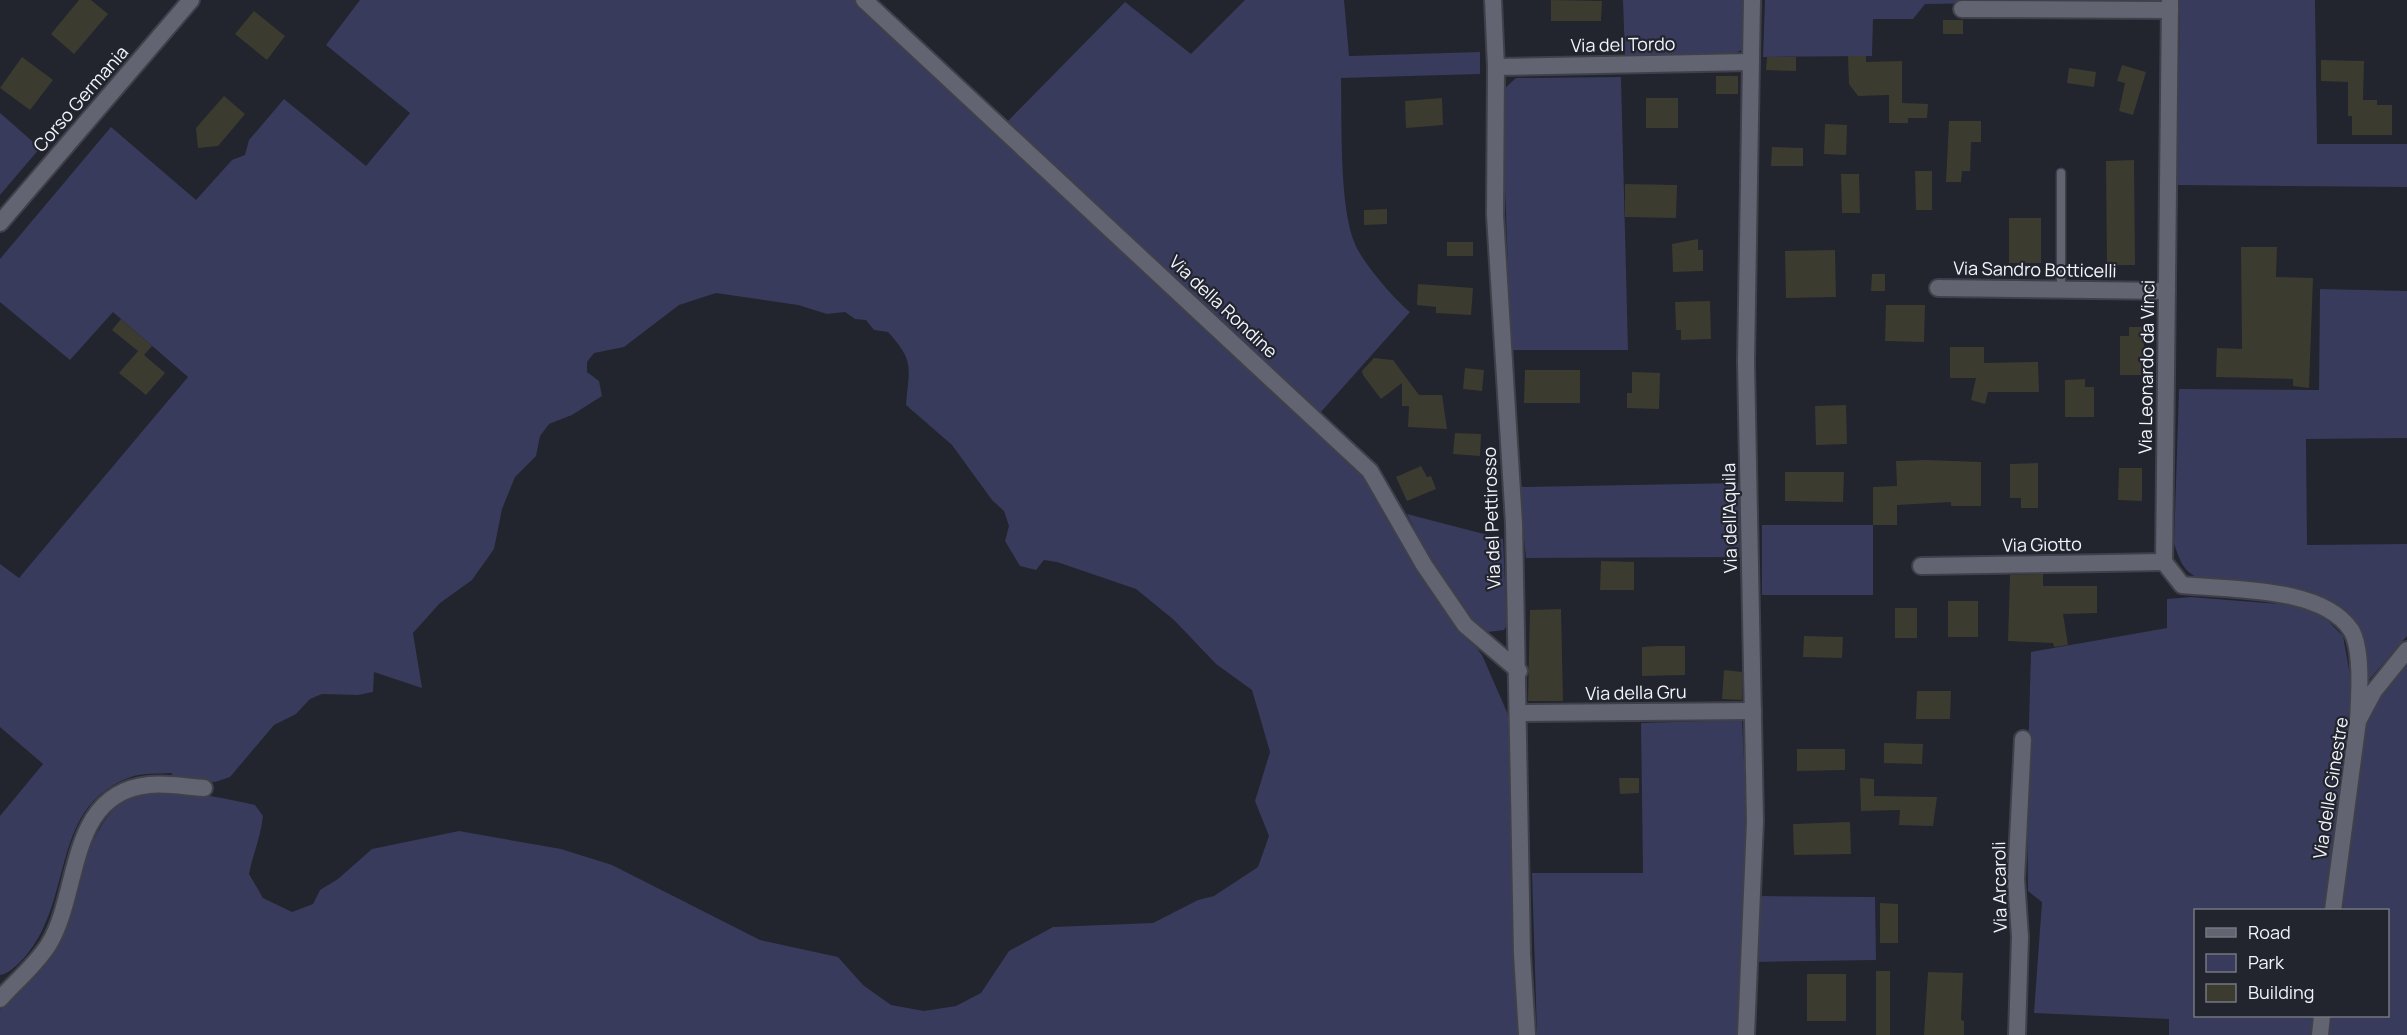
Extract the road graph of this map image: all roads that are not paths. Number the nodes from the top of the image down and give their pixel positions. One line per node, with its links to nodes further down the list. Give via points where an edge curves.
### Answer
1 (191, 0): 10 (street, Corso Germania)
2 (864, 0): 17 (street, Via della Rondine, via 1370,471 1424,565 1465,625)
3 (1493, 0): 8 (street, Via del Pettirosso)
4 (1752, 0): 7 (street, Via dell'Aquila)
5 (2170, 5): 6 (street); 13 (street, Via Leonardo da Vinci)
6 (1962, 9)
7 (1751, 62): 8 (street, Via del Tordo); 18 (street, Via dell'Aquila, via 1746,362)
8 (1496, 67): 17 (street, Via del Pettirosso, via 1495,215)
9 (2061, 173): 12 (lane)
10 (0, 223)
11 (1938, 288): 12 (street, Via Sandro Botticelli)
12 (2061, 290): 13 (street, Via Sandro Botticelli)
13 (2167, 291): 14 (street, Via Leonardo da Vinci)
14 (2164, 562): 15 (street, Via Giotto); 20 (street, via 2182,585 2278,593 2322,607 2351,631 2358,660)
15 (1921, 567)
16 (2407, 650): 20 (street, Via delle Ginestre, via 2374,691)
17 (1519, 671): 19 (street, Via del Pettirosso)
18 (1753, 711): 19 (street, Via della Gru); 27 (street, Via dell'Aquila, via 1755,821)
19 (1520, 713): 26 (street, Via del Pettirosso, via 1522,954)
20 (2358, 721): 23 (street, Via delle Ginestre)
21 (2023, 739): 28 (street, Via Arcaroli, via 2016,879 2020,938)
22 (204, 788): 24 (street, via 152,784 135,787 101,808 86,828 63,912 49,943)
23 (2333, 909)
24 (0, 999)
25 (2322, 1017): 29 (street)
26 (1527, 1035)
27 (1746, 1035)
28 (2017, 1035)
29 (2320, 1035)

